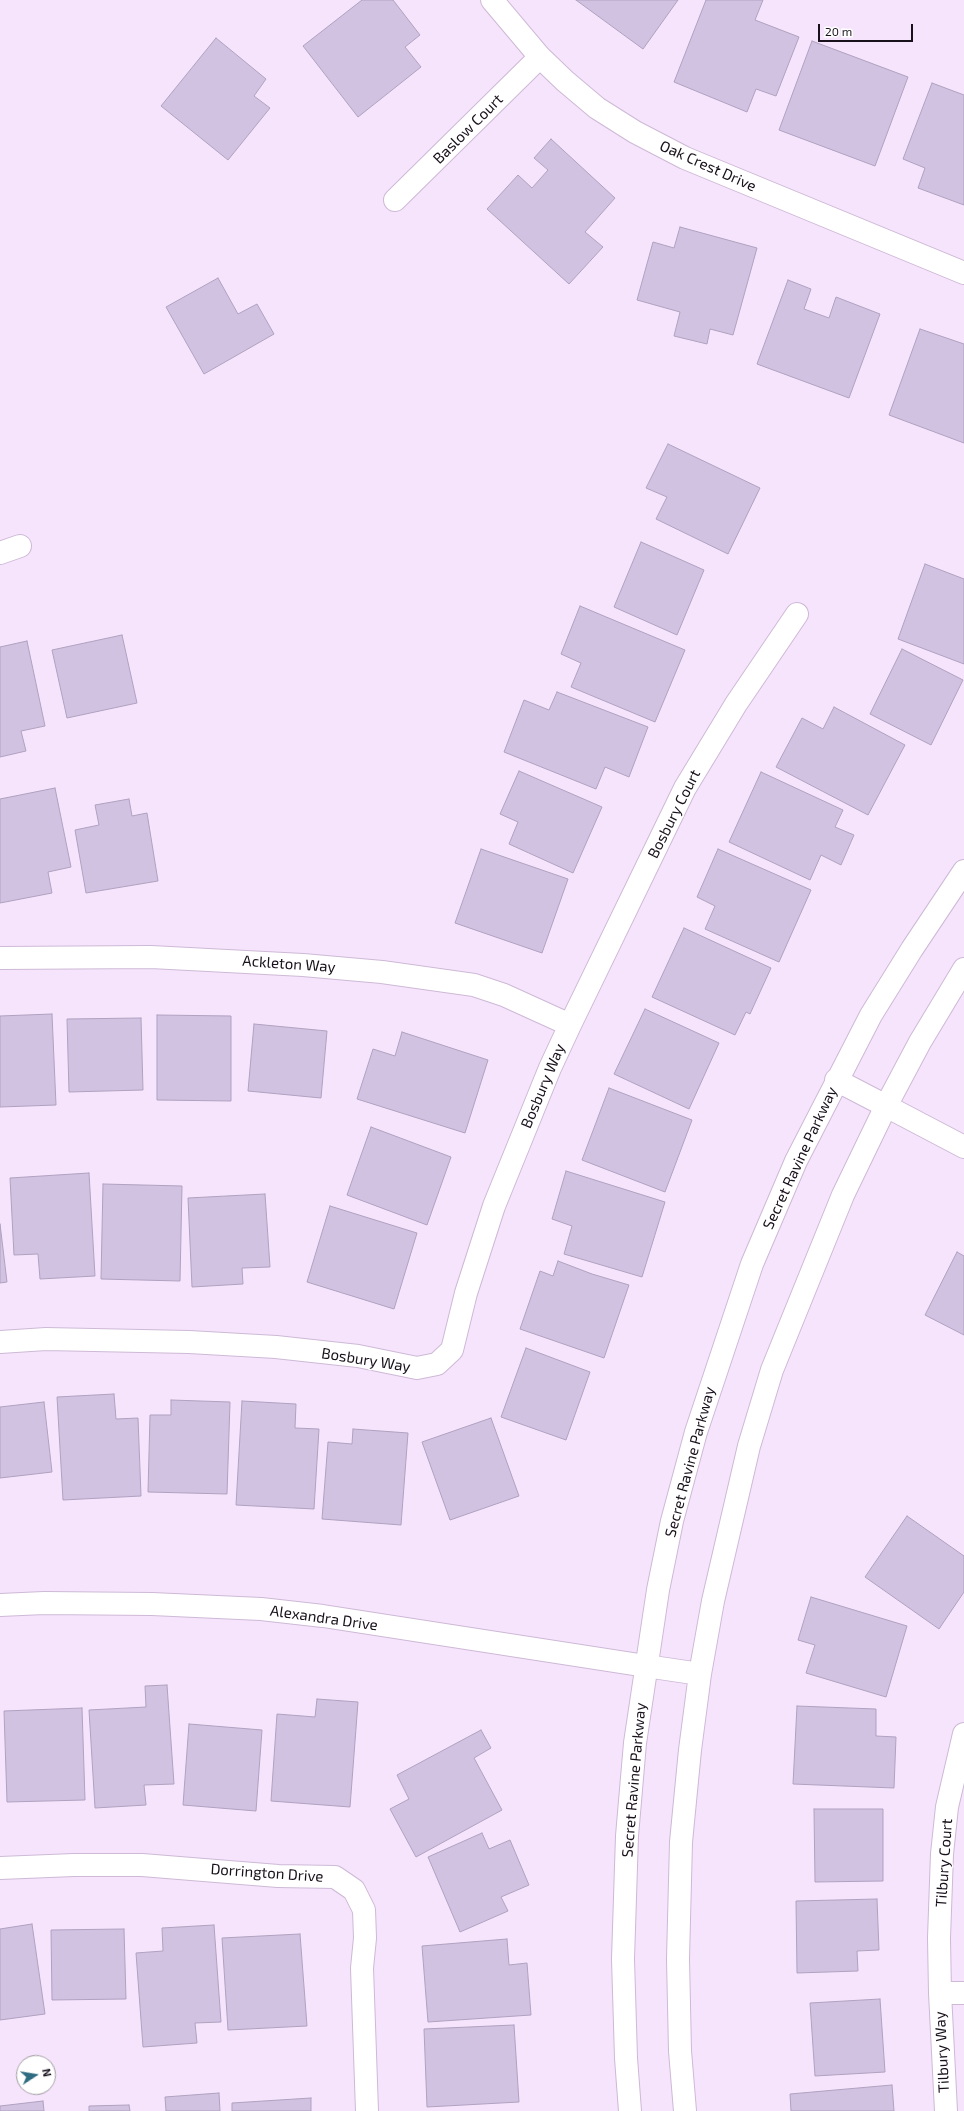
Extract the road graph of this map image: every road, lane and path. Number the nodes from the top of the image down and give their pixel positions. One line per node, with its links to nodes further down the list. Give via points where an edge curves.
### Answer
1 (492, 0): 2 (street, Oak Crest Drive)
2 (540, 57): 3 (street, Baslow Court); 4 (street, Oak Crest Drive, via 597,108 635,132 685,158)
3 (395, 200)
4 (964, 273)
5 (797, 614): 9 (street, Bosbury Court, via 736,704 685,788)
6 (964, 871): 10 (street, Secret Ravine Parkway, via 871,1015)
7 (0, 958): 9 (street, Ackleton Way, via 166,958 296,964 382,972 474,985 504,995)
8 (964, 969): 11 (street, via 920,1042)
9 (570, 1024): 13 (street, Bosbury Way, via 494,1206 466,1293 452,1350 437,1364 417,1368 358,1356 276,1347 189,1342 46,1339)
10 (836, 1080): 11 (street); 15 (street, Secret Ravine Parkway, via 796,1161 752,1264 718,1362 672,1521)
11 (886, 1106): 12 (street); 16 (street, via 843,1195 772,1370 745,1461 713,1601)
12 (964, 1147)
13 (0, 1342)
14 (0, 1605): 15 (street, Alexandra Drive, via 152,1604 261,1609 323,1616)
15 (646, 1666): 16 (street, Alexandra Drive); 22 (street, Secret Ravine Parkway, via 635,1743 627,1836 624,1959)
16 (700, 1674): 23 (street, via 681,1850 678,1959 680,2052)
17 (964, 1734): 19 (street, Tilbury Court, via 948,1807 942,1854)
18 (0, 1868): 21 (street, Dorrington Drive, via 142,1865 278,1876 335,1877 354,1890 364,1910 362,1968)
19 (940, 1993): 20 (street); 24 (street, Tilbury Way)
20 (964, 1993)
21 (367, 2111)
22 (630, 2111)
23 (685, 2111)
24 (946, 2111)

